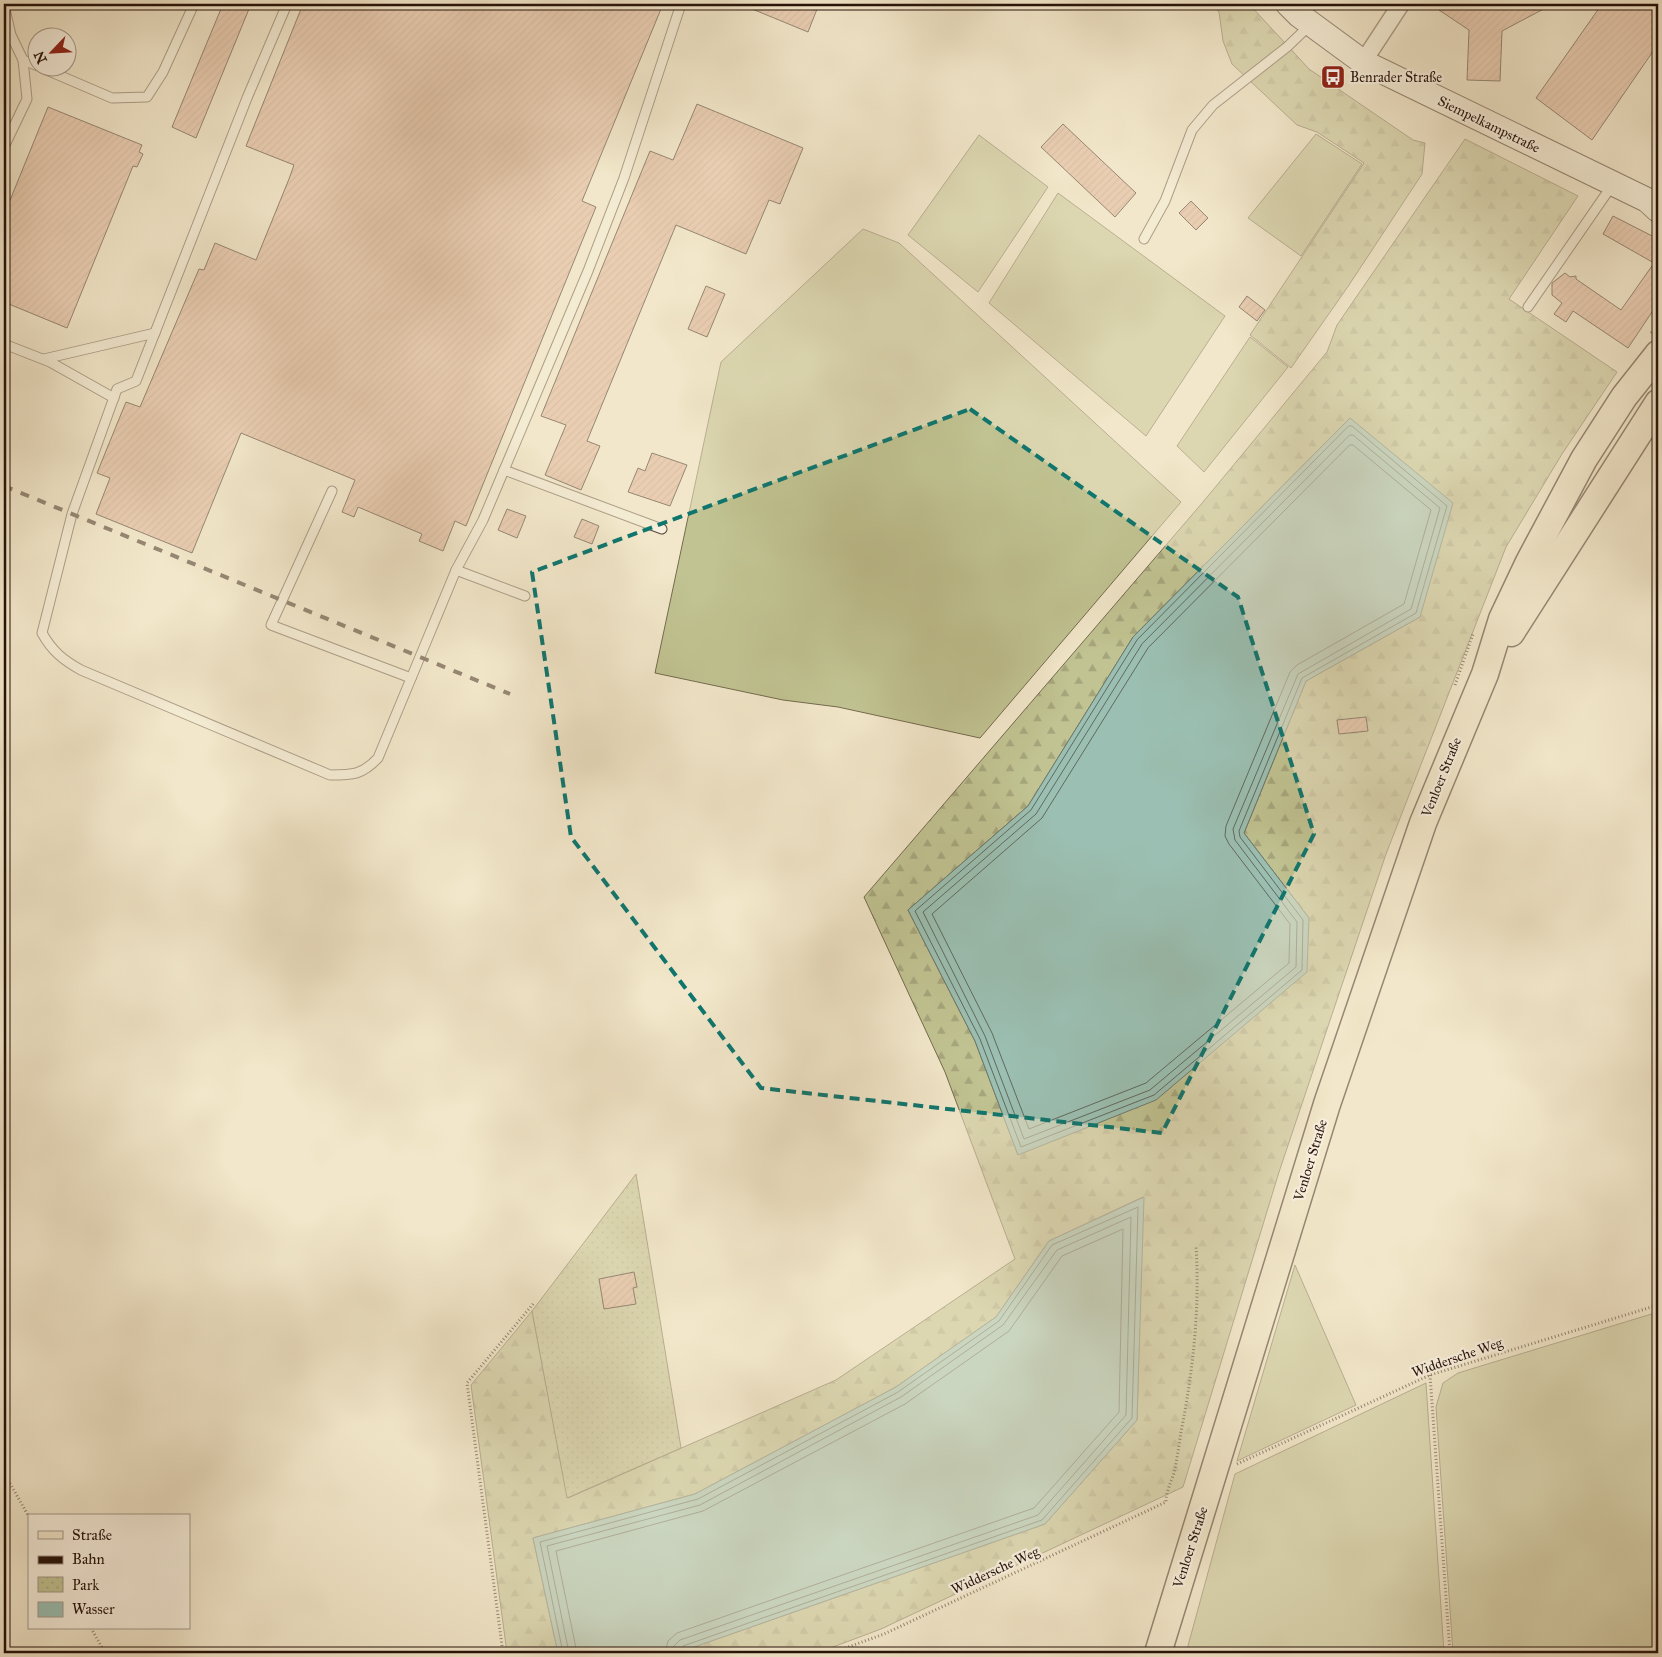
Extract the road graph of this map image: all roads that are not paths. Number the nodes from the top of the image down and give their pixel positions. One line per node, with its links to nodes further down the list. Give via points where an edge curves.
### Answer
1 (194, 4): 11 (lane, via 164,72 147,97 112,98)
2 (287, 4): 17 (lane)
3 (681, 4): 23 (lane, via 624,178)
4 (1288, 4): 7 (street, Siempelkampstraße)
5 (1400, 4): 10 (street)
6 (4, 5): 8 (lane, via 11,35)
7 (1311, 24): 10 (street, Siempelkampstraße); 15 (lane, via 1213,105 1192,130 1165,201)
8 (23, 60): 9 (lane); 12 (lane, via 27,99)
9 (28, 62)
10 (1363, 62): 13 (street, Siempelkampstraße)
11 (65, 78)
12 (4, 147)
13 (1613, 184): 14 (street, Siempelkampstraße); 16 (lane)
14 (1654, 204)
15 (1144, 239)
16 (1528, 307)
17 (155, 333): 20 (lane); 21 (lane, via 136,381 117,389)
18 (4, 344): 20 (lane)
19 (1658, 354): 28 (main road, Venloer Straße, via 1624,396 1556,510 1502,619)
20 (44, 360): 21 (lane)
21 (114, 398): 29 (lane, via 72,514 42,633 50,648 81,670 330,775 351,775 367,770 378,758)
22 (1658, 403): 28 (main road, Venloer Straße)
23 (504, 470): 25 (lane); 26 (lane, via 483,520)
24 (332, 491): 29 (lane, via 271,625)
25 (662, 529)
26 (456, 570): 27 (lane); 29 (lane)
27 (526, 596)
28 (1485, 674): 30 (main road, Venloer Straße, via 1423,823 1326,1104)
29 (411, 678)
30 (1158, 1653)

